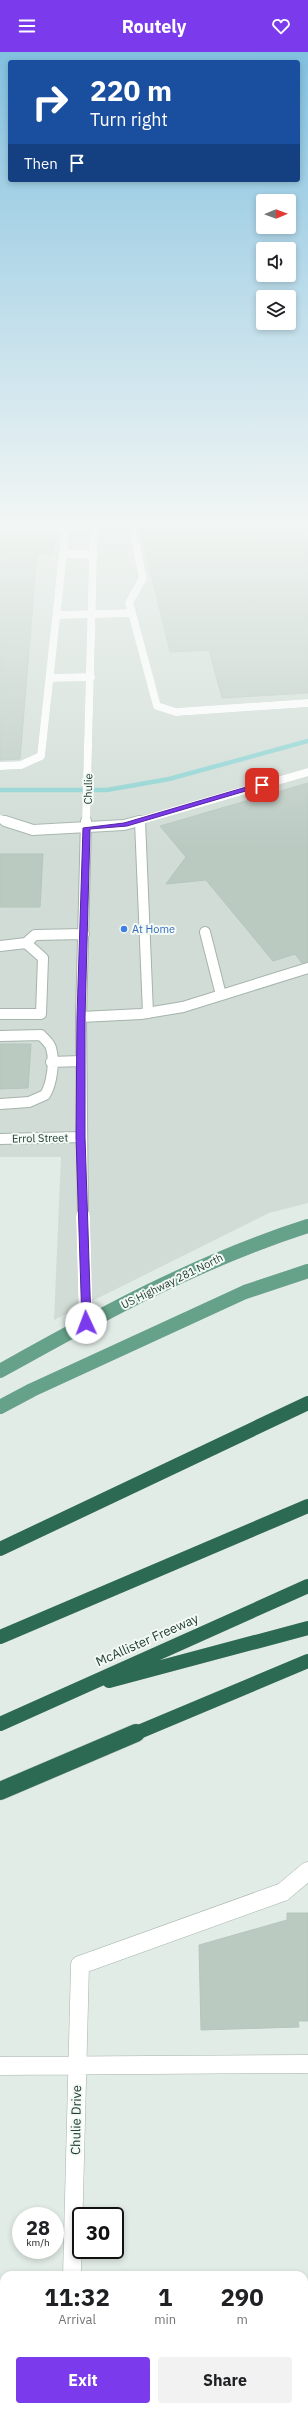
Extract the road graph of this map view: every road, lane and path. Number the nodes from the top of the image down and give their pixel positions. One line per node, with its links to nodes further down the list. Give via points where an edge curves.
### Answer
1 (55, 629): 5 (street)
2 (93, 629): 4 (street, Chulie)
3 (136, 629): 6 (street, via 157,706 176,712)
4 (91, 677): 5 (street); 11 (street, Chulie)
5 (50, 678): 7 (street, via 41,756 21,765)
6 (308, 703)
7 (0, 766)
8 (308, 772): 10 (street)
9 (0, 819): 11 (street, via 33,830)
10 (140, 820): 11 (street, via 124,825); 18 (street)
11 (87, 828): 13 (street, Chulie)
12 (205, 932): 17 (street)
13 (84, 934): 14 (street, via 35,934); 20 (street, Chulie)
14 (26, 943): 15 (street); 19 (street, via 43,958 41,1014)
15 (0, 946)
16 (308, 968): 17 (street)
17 (222, 995): 18 (street, via 183,1007)
18 (148, 1013): 20 (street)
19 (0, 1014)
20 (81, 1017): 22 (street, Chulie)
21 (0, 1036): 23 (street, via 41,1035 51,1047)
22 (81, 1061): 23 (street); 25 (street, Chulie)
23 (51, 1062): 24 (street, via 50,1087 45,1096 28,1102)
24 (0, 1104)
25 (80, 1137): 26 (street, Errol Street); 29 (street, Chulie)
26 (0, 1139)
27 (308, 1226): 29 (main road, US Highway 281 North, via 270,1237 193,1268)
28 (308, 1271): 32 (main road, via 245,1292)
29 (86, 1323): 30 (main road, US Highway 281 North)
30 (0, 1371)
31 (306, 1404): 34 (highway)
32 (0, 1407)
33 (308, 1506): 37 (highway)
34 (0, 1549)
35 (308, 1586): 39 (highway, McAllister Freeway)
36 (308, 1628): 39 (highway)
37 (0, 1637)
38 (308, 1661): 41 (highway)
39 (71, 1692): 40 (highway, McAllister Freeway)
40 (0, 1724)
41 (0, 1791)
42 (308, 1871): 44 (street, Chulie Drive, via 283,1892 80,1966)
43 (308, 2064): 44 (street)
44 (77, 2065): 45 (street); 46 (street, Chulie Drive)
45 (0, 2066)
46 (72, 2271)

